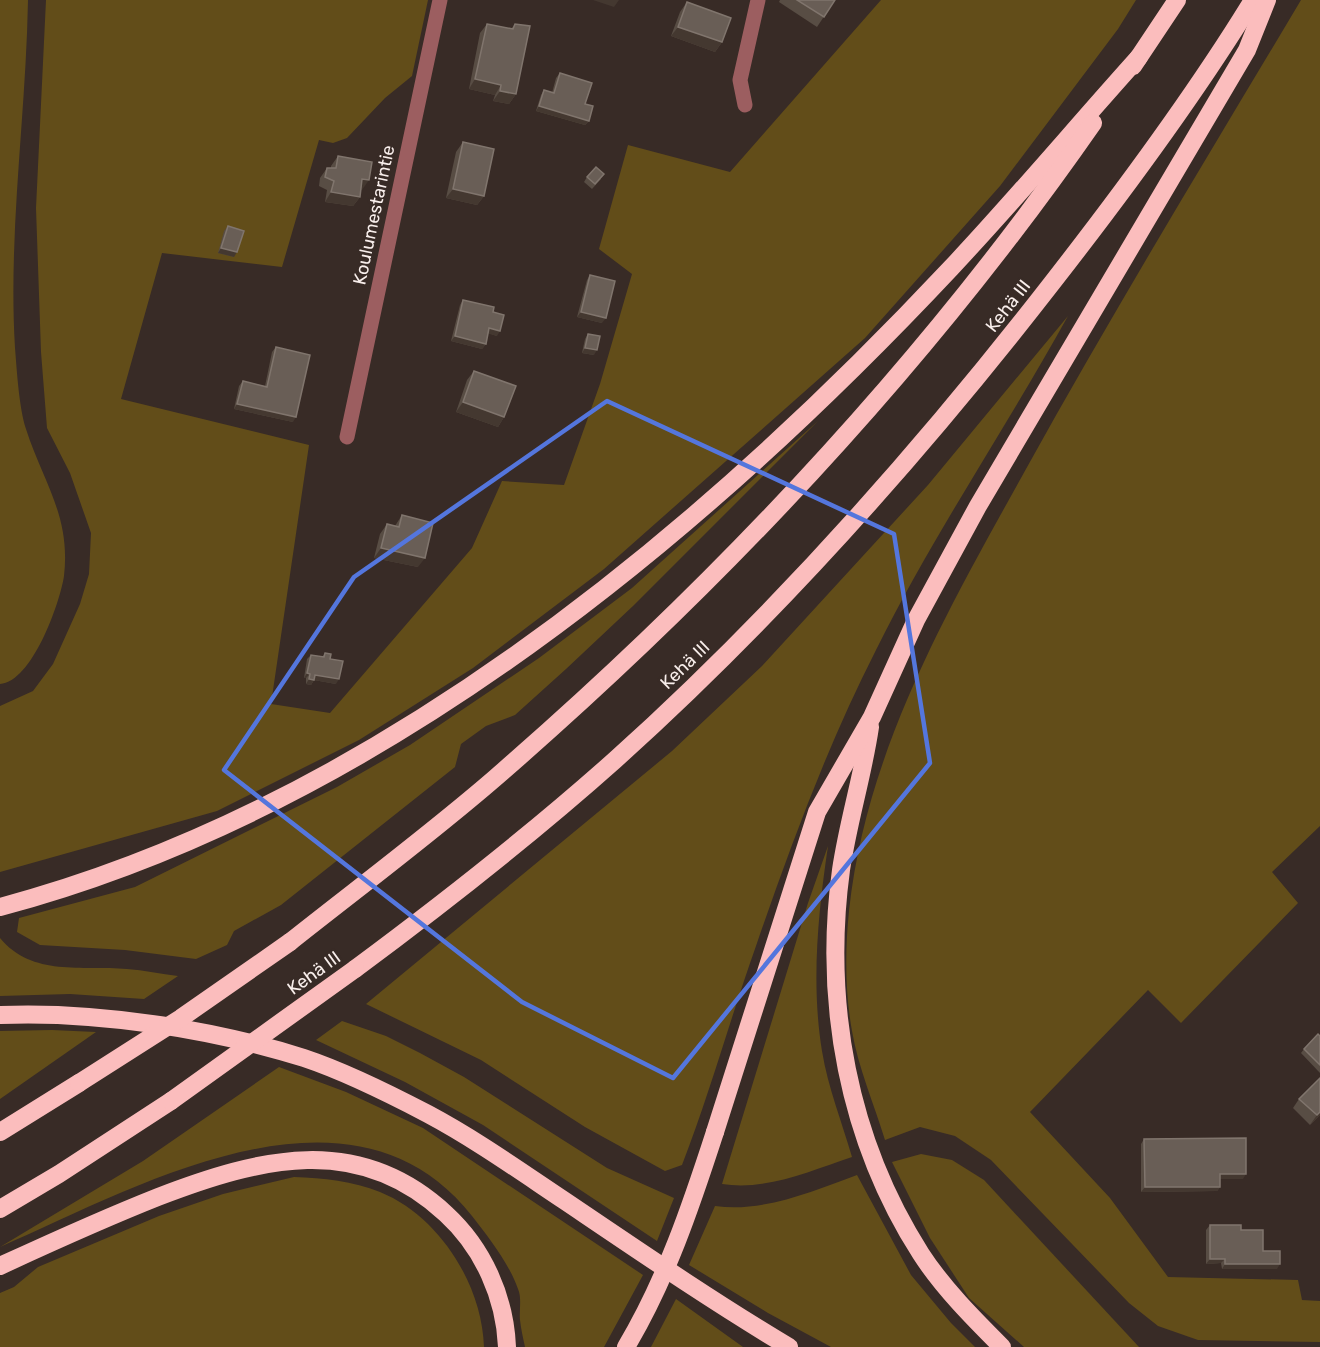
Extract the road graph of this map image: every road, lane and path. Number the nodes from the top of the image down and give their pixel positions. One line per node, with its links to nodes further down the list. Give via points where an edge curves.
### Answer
1 (440, 0): 8 (street, Koulumestarintie)
2 (758, 0): 7 (street, via 740,80)
3 (1177, 0): 6 (highway)
4 (1253, 0): 13 (highway, Kehä III, bridge, via 1098,224 928,438 733,648 615,760 471,883 171,1101)
5 (1267, 0): 9 (highway, via 1247,50 978,506 916,620)
6 (1139, 57): 10 (highway, via 952,267 849,372 709,501 590,600 486,678 296,789 177,846 104,875); 12 (highway, bridge, via 980,276 888,387 695,593 527,749 290,942 181,1018)
7 (745, 105)
8 (346, 437)
9 (872, 717): 16 (highway, bridge, via 816,812 685,1222 660,1282); 18 (highway, via 842,868 834,969 843,1059 858,1114 894,1203 922,1255)
10 (5, 906)
11 (0, 1015): 17 (highway, via 46,1013 173,1029 304,1058 369,1084 430,1115 516,1168 722,1307)
12 (0, 1132)
13 (0, 1209)
14 (0, 1266): 15 (highway, via 116,1213 239,1168 292,1159 329,1160 369,1167 402,1180 456,1223 476,1248 490,1276 500,1303)
15 (507, 1347)
16 (626, 1347)
17 (789, 1347)
18 (1002, 1347)

